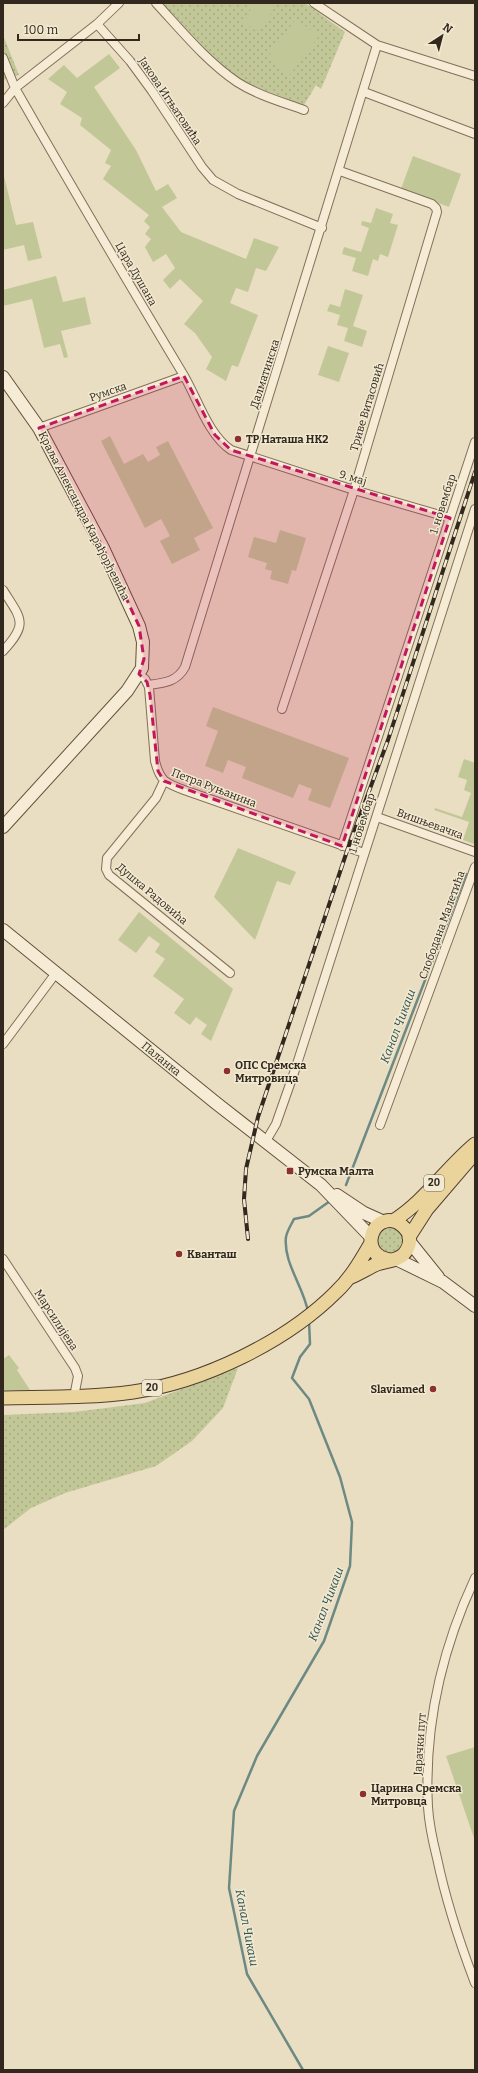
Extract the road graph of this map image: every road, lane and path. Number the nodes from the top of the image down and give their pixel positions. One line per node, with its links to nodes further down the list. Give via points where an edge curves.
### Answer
1 (119, 3): 4 (street)
2 (156, 3): 11 (street, via 213,62 237,82)
3 (314, 3): 5 (street)
4 (97, 24): 8 (street); 14 (street, Јакова Игњатовића, via 148,85 213,180 238,194)
5 (377, 45): 7 (street); 9 (street, Далматинска)
6 (3, 58): 8 (street)
7 (475, 76)
8 (15, 88): 10 (street); 15 (street, Цара Душана)
9 (364, 92): 12 (street); 13 (street, Далматинска)
10 (3, 103)
11 (304, 110)
12 (475, 134)
13 (340, 171): 14 (street, Далматинска); 20 (street, Триве Витасовић, via 432,204 437,212)
14 (322, 228): 19 (street, Далматинска)
15 (184, 376): 17 (street, Румска); 19 (street, Цара Душана, via 222,444)
16 (3, 377): 17 (main road, Краља Александра Карађорђевића)
17 (39, 428): 25 (main road, Краља Александра Карађорђевића, via 103,548 139,626 144,659)
18 (475, 442): 22 (street, 1. новембар)
19 (250, 456): 20 (street, 9. мај); 26 (street, Далматинска, via 185,667 172,681)
20 (354, 490): 22 (street, 9. мај); 27 (street, Триве Витасовић)
21 (475, 509): 29 (street, 1. новембар)
22 (450, 518): 31 (street, 1. новембар)
23 (3, 590): 24 (street, via 18,614 21,626 16,637)
24 (3, 651)
25 (139, 674): 26 (street); 30 (main road, Краља Александра Карађорђевића)
26 (148, 685): 28 (street, Петра Руњанина, via 156,761)
27 (282, 709)
28 (164, 781): 31 (street, Петра Руњанина); 37 (street, Душка Радовића, via 156,798 107,858 106,869 110,875)
29 (377, 817): 32 (street, Вишњевачка); 33 (street, 1. новембар)
30 (3, 827)
31 (342, 846): 33 (street, Петра Руњанина)
32 (475, 852)
33 (364, 853): 40 (street, 1. новембар, via 289,1090 275,1127)
34 (475, 867): 39 (street, Слободана Малетића)
35 (3, 930): 36 (main road, Паланка)
36 (56, 973): 38 (street); 40 (main road, Паланка)
37 (230, 973)
38 (3, 1044)
39 (380, 1125)
40 (266, 1141): 43 (main road, Паланка)
41 (475, 1144): 44 (main road, 20, via 409,1210)
42 (475, 1153): 45 (main road, 20, via 427,1209)
43 (321, 1184): 44 (main road, Паланка, via 364,1213); 46 (main road, Паланка)
44 (389, 1221): 45 (main road, via 403,1226); 46 (main road, 20, via 376,1227)
45 (409, 1239): 48 (main road, 20, via 406,1252); 50 (main road)
46 (371, 1240): 48 (main road, via 377,1255); 49 (main road, 20)
47 (3, 1260): 52 (street, Марсилијева, via 75,1368 78,1376)
48 (393, 1260): 49 (main road, 20); 50 (main road)
49 (350, 1278): 52 (main road, 20, via 336,1293 302,1320 253,1351 226,1364 191,1377 133,1392)
50 (443, 1282): 51 (main road)
51 (475, 1306)
52 (74, 1397): 53 (main road, 20)
53 (3, 1398)
54 (475, 1578): 55 (street, Јарачки пут, via 447,1647 438,1684 430,1727 428,1808 446,1901)
55 (475, 1983)

